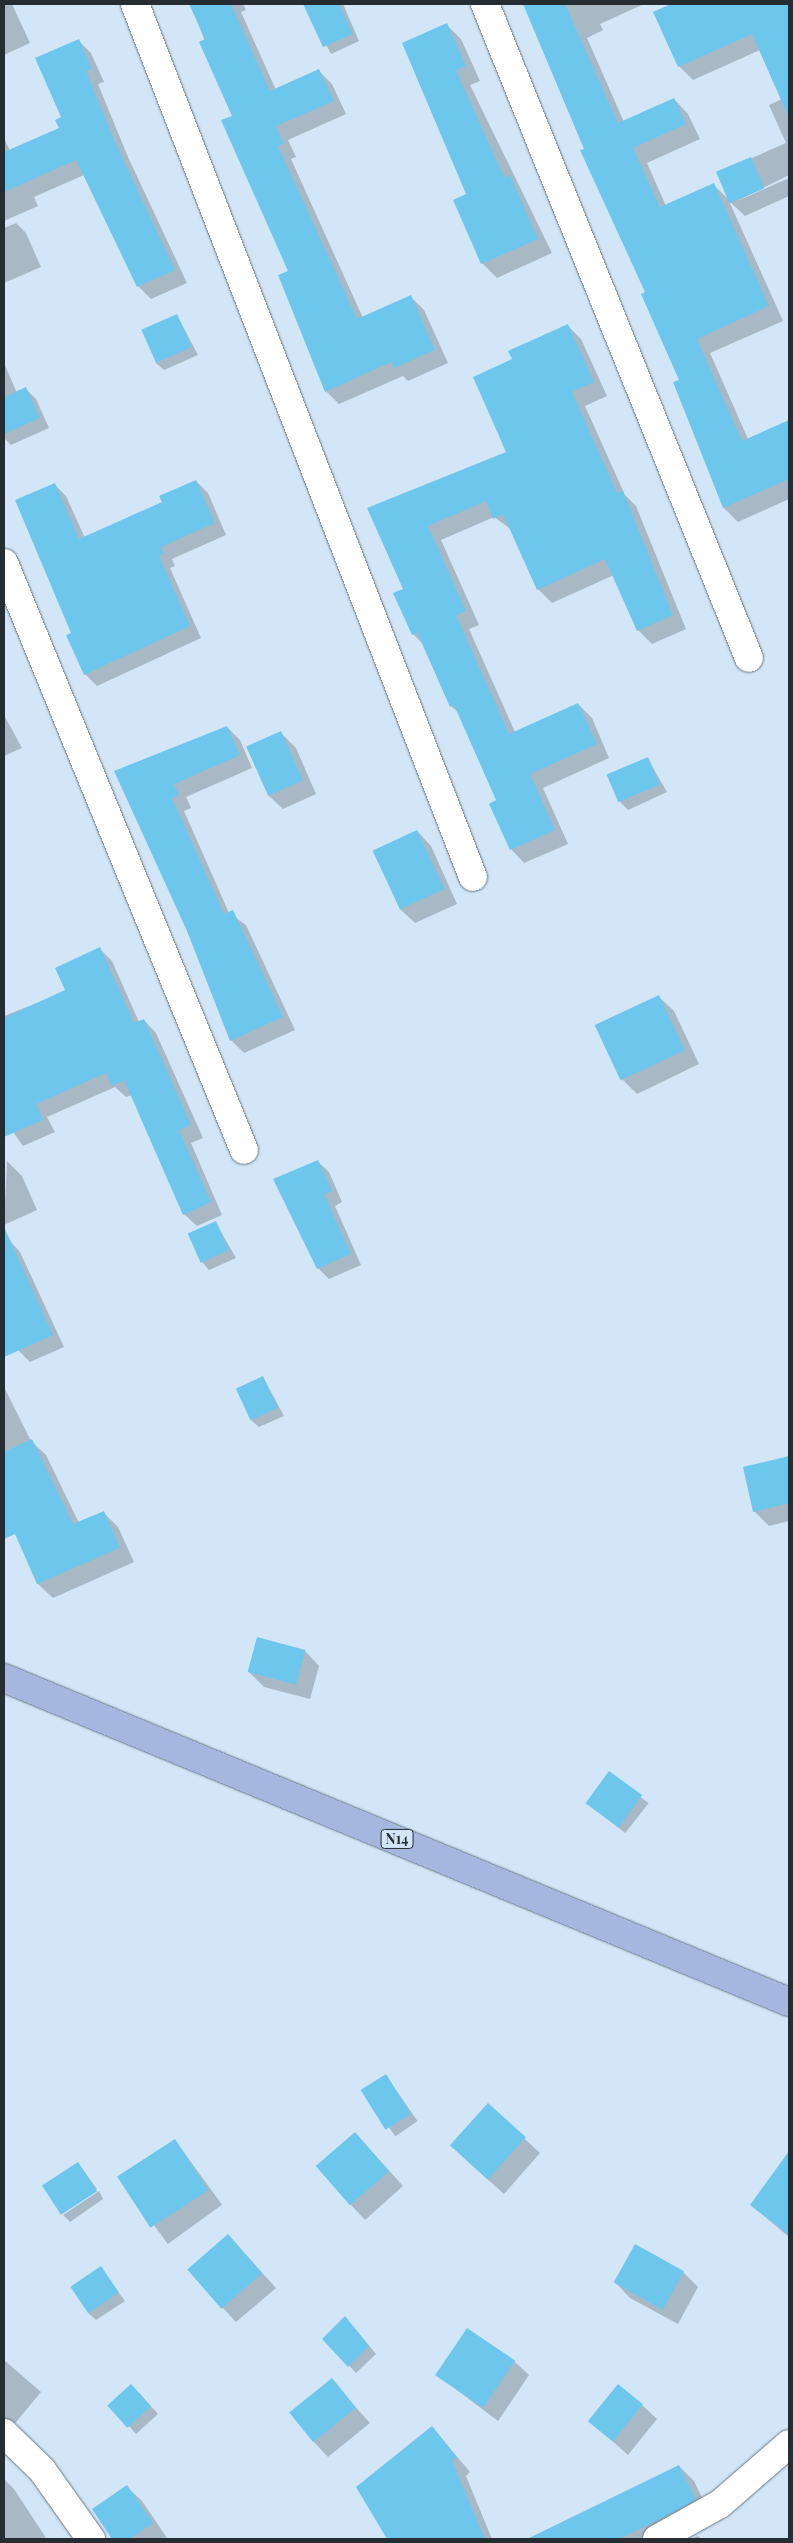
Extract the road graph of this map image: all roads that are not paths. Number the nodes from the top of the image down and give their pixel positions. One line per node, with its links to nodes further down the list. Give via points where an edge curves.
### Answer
1 (135, 4): 5 (street)
2 (485, 4): 4 (street)
3 (4, 563): 6 (street)
4 (749, 658)
5 (473, 877)
6 (244, 1150)
7 (4, 1678): 8 (main road, N14)
8 (789, 2002)
9 (4, 2433): 11 (street, via 42,2470)
10 (789, 2444): 12 (street, via 720,2504)
11 (91, 2539)
12 (657, 2539)

